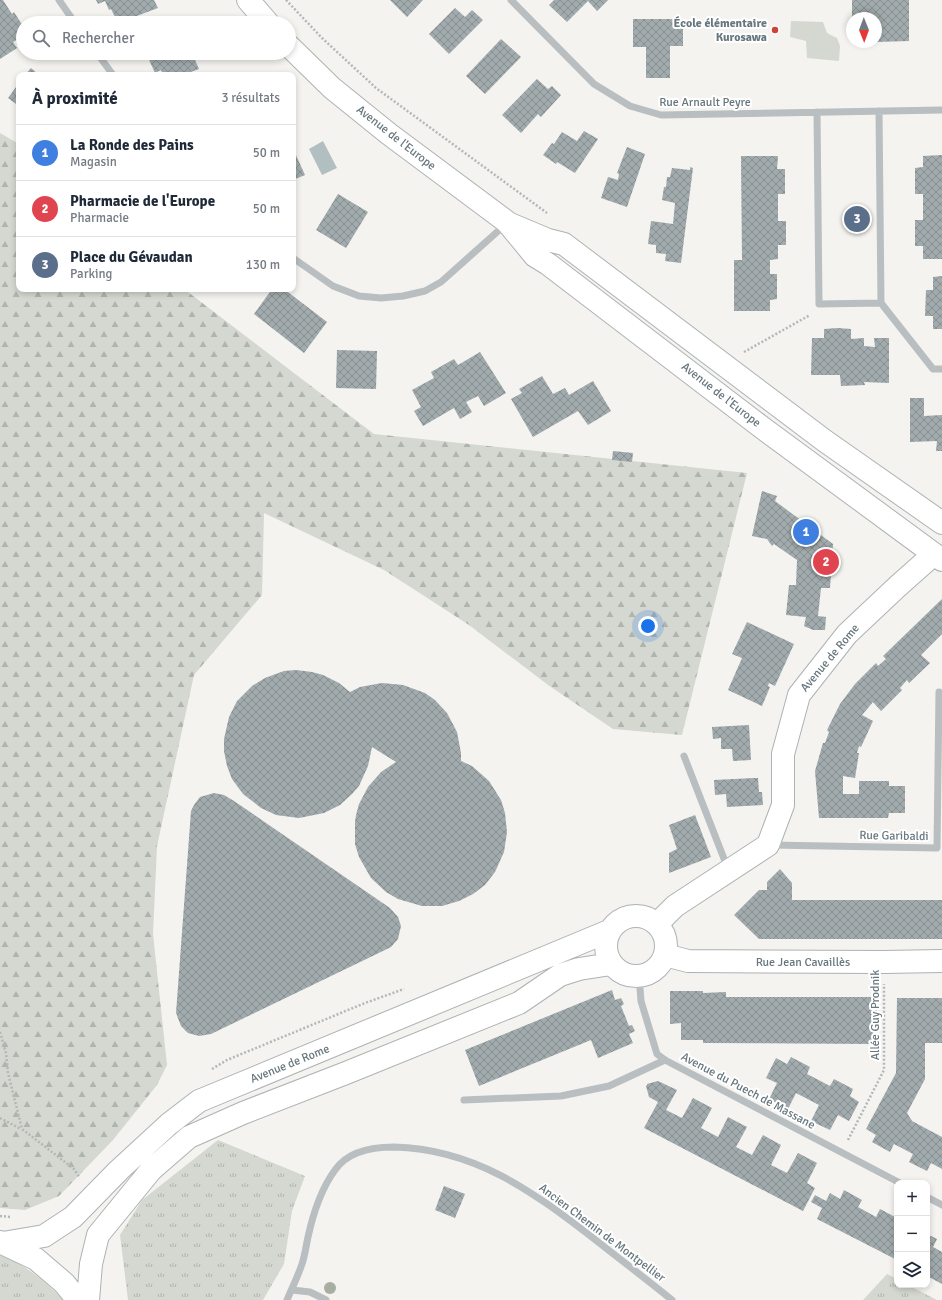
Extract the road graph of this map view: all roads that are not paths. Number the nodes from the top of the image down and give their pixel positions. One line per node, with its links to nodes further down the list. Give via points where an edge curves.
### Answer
1 (59, 0): 4 (street)
2 (248, 0): 5 (main road)
3 (511, 0): 11 (street, Rue Arnault Peyre, via 594,84 630,106 661,114)
4 (70, 16)
5 (262, 16)
6 (296, 53): 12 (main road, Avenue de l'Europe, via 338,93)
7 (102, 60): 8 (street)
8 (111, 72)
9 (942, 110): 10 (street, Rue Arnault Peyre)
10 (879, 111): 11 (street, Rue Arnault Peyre); 14 (street)
11 (817, 112): 14 (street, via 819,304)
12 (507, 222): 13 (street, via 441,282 425,291 404,296 360,296 333,286); 16 (main road, Avenue de l'Europe, via 548,240 564,244 825,441); 17 (main road, Avenue de l'Europe, via 535,256)
13 (296, 260)
14 (881, 303): 15 (street, via 933,369)
15 (942, 369)
16 (942, 523)
17 (938, 557): 20 (main road, Avenue de Rome, via 898,586 847,634 799,695 784,754 783,805)
18 (940, 692): 20 (street, Rue Garibaldi, via 938,848)
19 (684, 756): 21 (street)
20 (768, 845): 21 (main road)
21 (729, 871): 22 (main road, via 675,906)
22 (657, 924): 23 (main road, via 644,917 630,916 621,919); 24 (main road, via 665,938)
23 (609, 932): 26 (main road, via 606,948); 33 (main road, Avenue de Rome, via 199,1101 152,1139 73,1216 44,1236)
24 (665, 955): 25 (main road, Rue Jean Cavaillès, via 688,961); 27 (main road, via 656,969)
25 (942, 961)
26 (611, 964): 27 (main road, via 629,976); 36 (main road, via 560,975 519,1003 242,1113 189,1138 151,1170 98,1234 91,1264)
27 (639, 976): 28 (street, Avenue du Puech de Massane, via 641,1001 657,1054)
28 (666, 1060): 29 (street, via 609,1086 561,1096); 30 (street, Avenue du Puech de Massane)
29 (464, 1100)
30 (894, 1180)
31 (930, 1199): 32 (street)
32 (942, 1205)
33 (1, 1242): 35 (main road, via 36,1259 64,1283)
34 (292, 1290): 37 (street, Ancien Chemin de Montpellier); 38 (street, via 310,1292); 39 (street, Ancien Chemin de Montpellier, via 302,1263 315,1210 335,1170 349,1157 365,1149 384,1147 442,1152 499,1174 555,1208)
35 (78, 1300)
36 (88, 1300)
37 (287, 1300)
38 (326, 1300)
39 (672, 1300)

